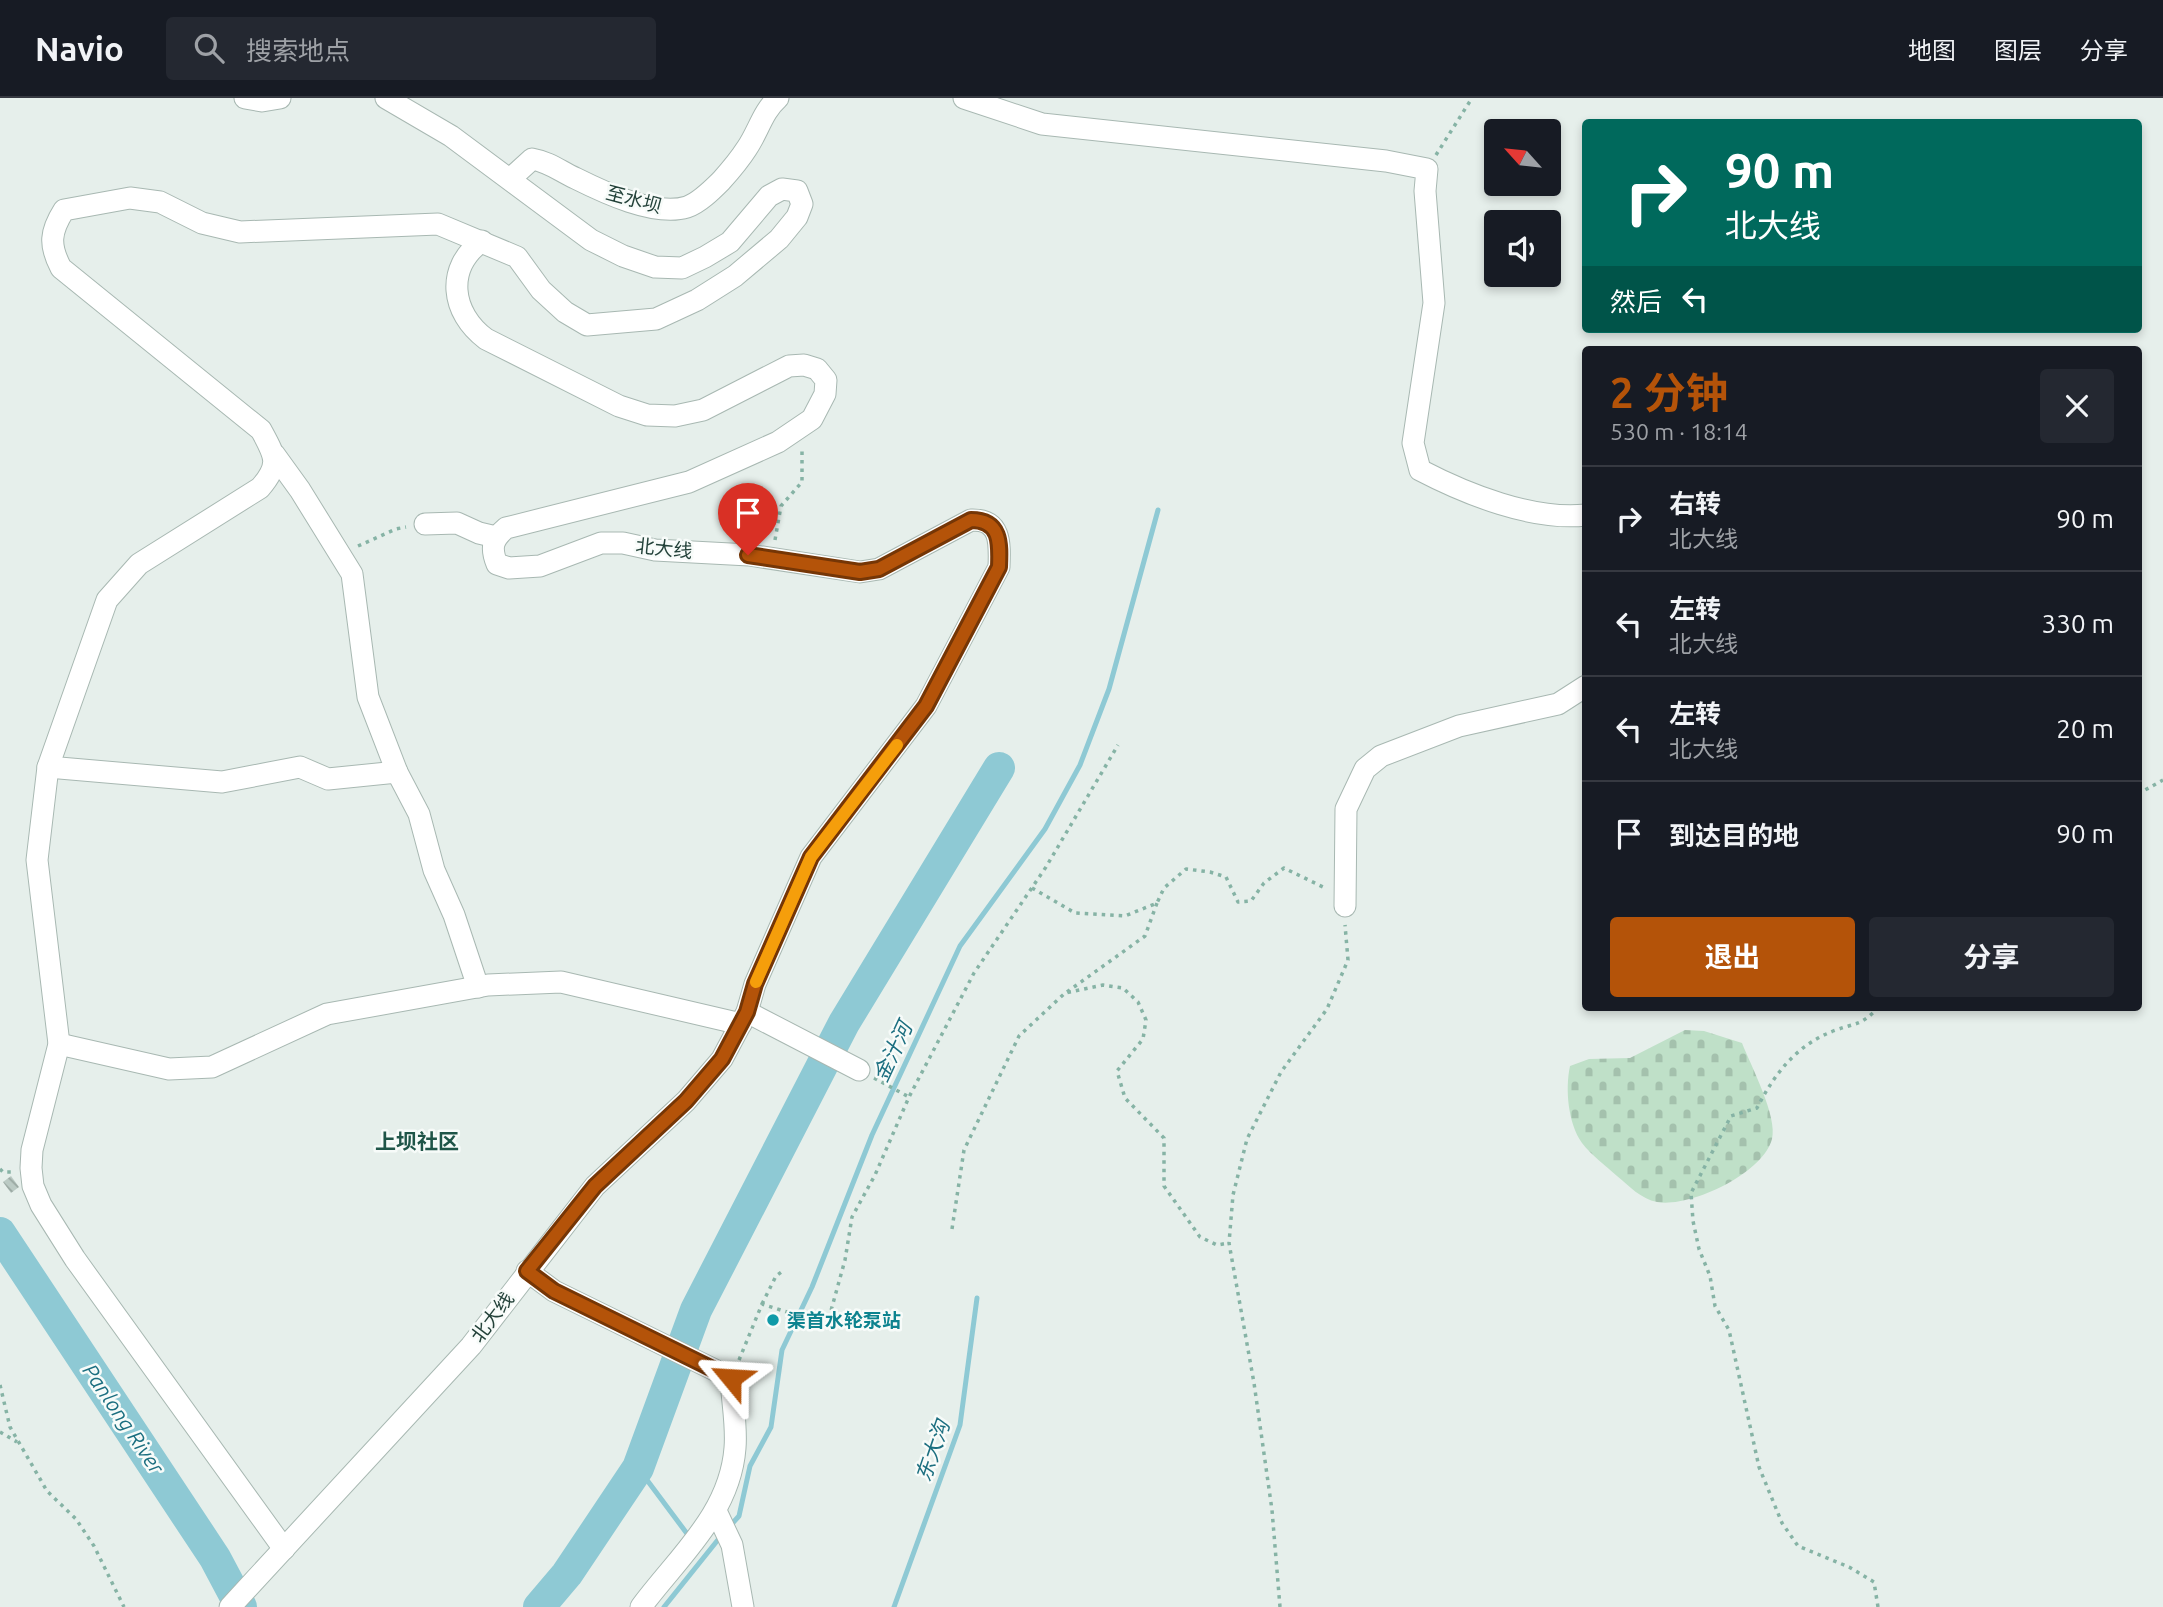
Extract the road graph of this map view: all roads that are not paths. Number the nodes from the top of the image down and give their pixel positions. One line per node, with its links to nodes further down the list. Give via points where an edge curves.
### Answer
1 (245, 98): 2 (street)
2 (280, 98)
3 (386, 98): 6 (street, via 451,136)
4 (778, 98): 6 (street, 至水坝, via 721,181 686,207 657,208 626,199 572,177 547,161 532,159)
5 (964, 98): 9 (street, via 1042,124 1427,169 1434,303 1413,443 1420,470 1457,489 1510,506)
6 (510, 179): 7 (street, via 591,240 655,267 682,268 730,242 769,196 782,188 797,191 802,204 779,239 735,276 656,318 587,325 541,290 517,257)
7 (482, 241): 8 (street, via 438,224 240,232 202,223 160,202 130,198 64,210 53,227 53,252 61,268 261,430); 11 (street, via 461,263 456,291 470,327 619,406 661,416 703,410 789,366 817,369 826,380 825,394 812,419 778,442 689,482 520,523)
8 (274, 454): 13 (street, via 272,474 260,488 139,564 107,600); 14 (street, via 352,573 368,697)
9 (1582, 514)
10 (425, 524): 11 (street, via 457,523)
11 (496, 537): 17 (street, 北大线, via 491,550 496,564 509,568 540,566 601,544 624,543 860,572 879,569 971,520 984,520 995,529 999,567 926,706 811,857)
12 (1582, 689): 15 (street, via 1558,704 1459,726 1381,756 1365,769 1346,809)
13 (48, 767): 14 (street, via 222,782 300,767 328,779); 18 (street, via 37,860)
14 (397, 772): 16 (street, via 419,814 434,870)
15 (1345, 905)
16 (478, 986): 17 (street, via 561,982); 18 (street, via 327,1014 212,1067 169,1069)
17 (744, 1018): 19 (street, via 781,1030); 20 (street, 北大线, via 722,1059 686,1101 595,1186)
18 (60, 1044): 22 (street, via 32,1150 33,1186 41,1205)
19 (859, 1070)
20 (527, 1271): 21 (street, via 554,1291 731,1378 735,1448); 22 (street, 北大线, via 471,1346)
21 (713, 1522): 24 (street); 25 (street, via 732,1545)
22 (281, 1553): 23 (street, 北大线)
23 (230, 1607)
24 (641, 1607)
25 (743, 1607)

